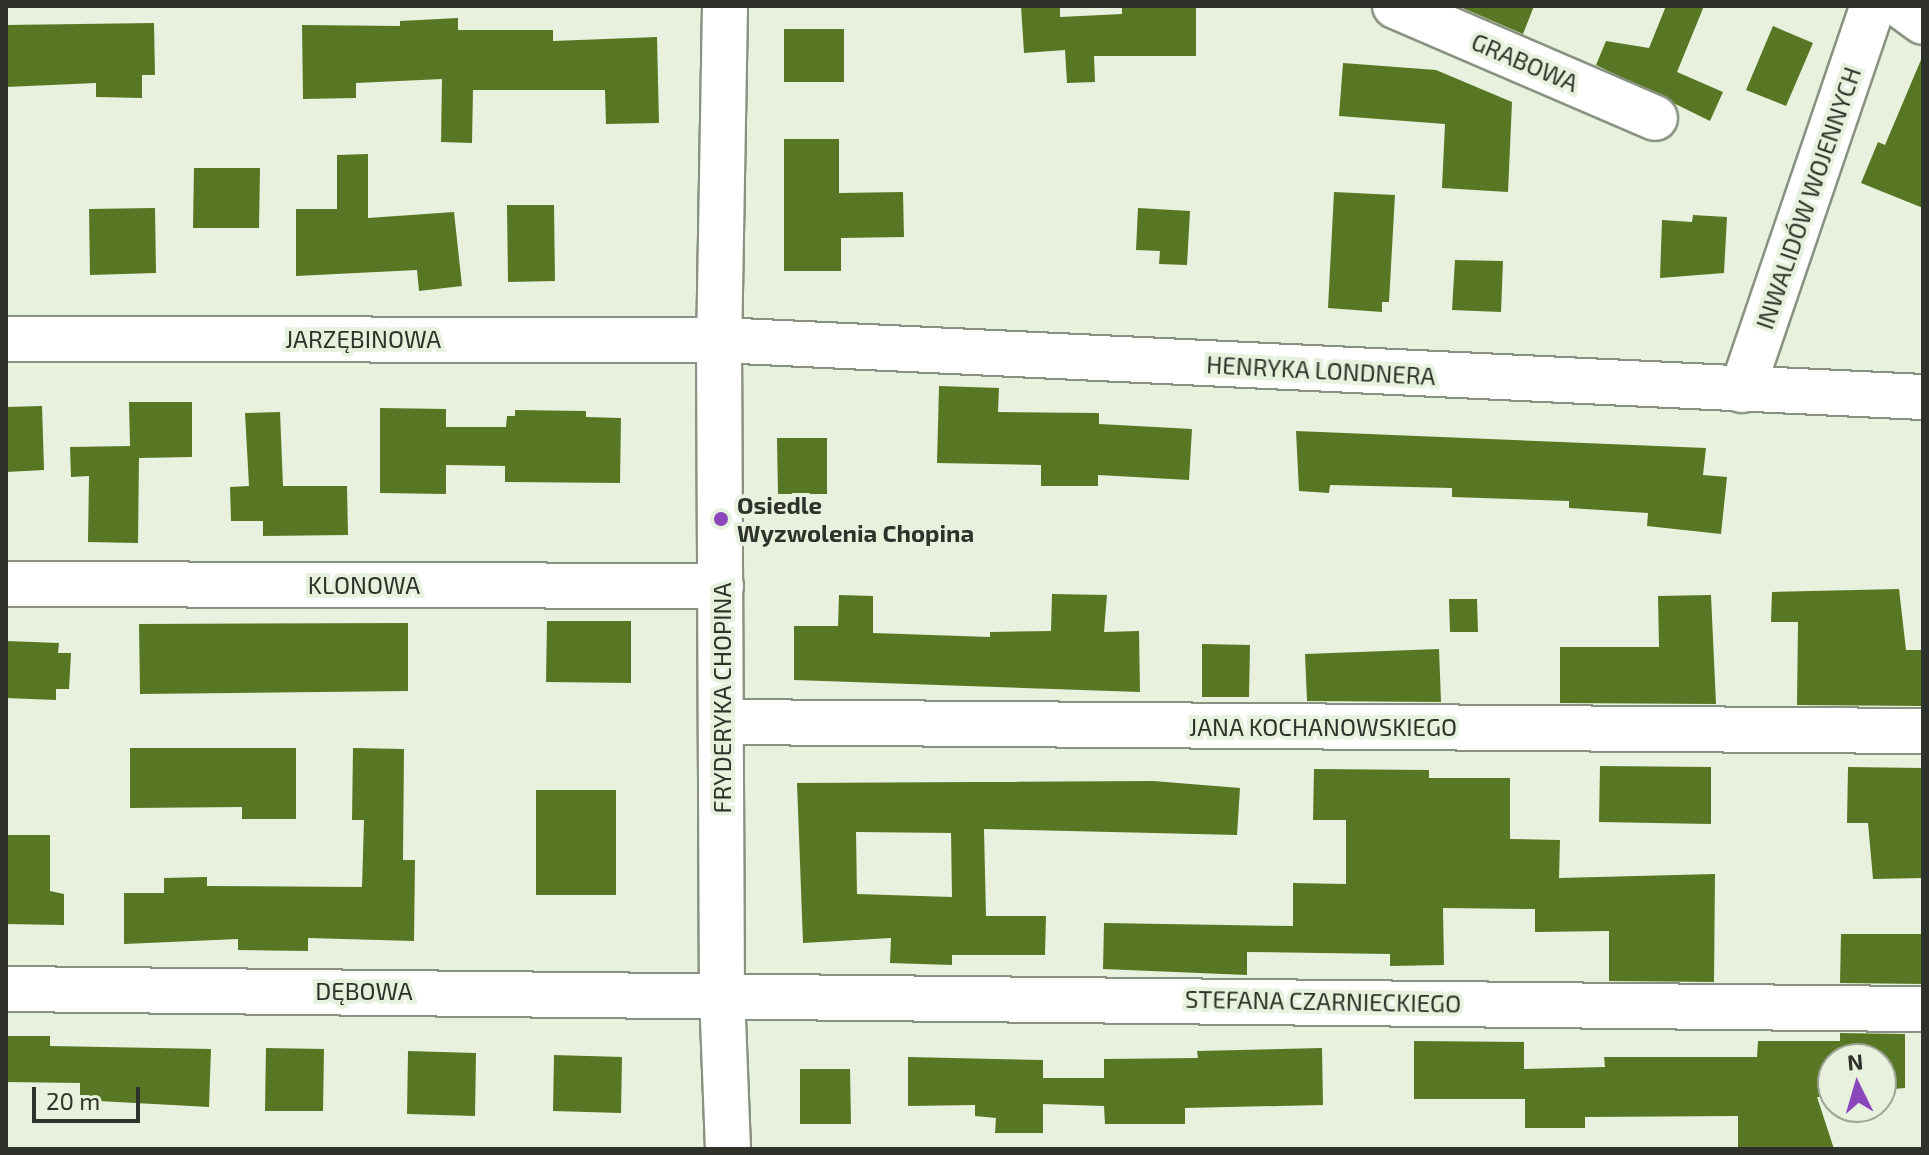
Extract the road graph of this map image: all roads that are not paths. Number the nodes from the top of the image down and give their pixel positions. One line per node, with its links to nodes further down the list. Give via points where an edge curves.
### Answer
1 (725, 6): 8 (street, FRYDERYKA CHOPINA)
2 (1395, 6): 6 (street, GRABOWA)
3 (1873, 6): 9 (street, INWALIDÓW WOJENNYCH)
4 (1901, 6): 5 (street)
5 (1923, 22)
6 (1655, 118)
7 (6, 339): 8 (street, JARZĘBINOWA)
8 (719, 340): 9 (street, HENRYKA LONDNERA); 12 (street, FRYDERYKA CHOPINA)
9 (1742, 390): 10 (street, HENRYKA LONDNERA)
10 (1923, 397)
11 (6, 584): 12 (street, KLONOWA)
12 (721, 586): 13 (street, FRYDERYKA CHOPINA)
13 (723, 722): 14 (street, JANA KOCHANOWSKIEGO); 16 (street, FRYDERYKA CHOPINA)
14 (1923, 731)
15 (6, 989): 16 (street, DĘBOWA)
16 (722, 993): 17 (street, STEFANA CZARNIECKIEGO); 18 (street, FRYDERYKA CHOPINA)
17 (1923, 1009)
18 (728, 1149)

